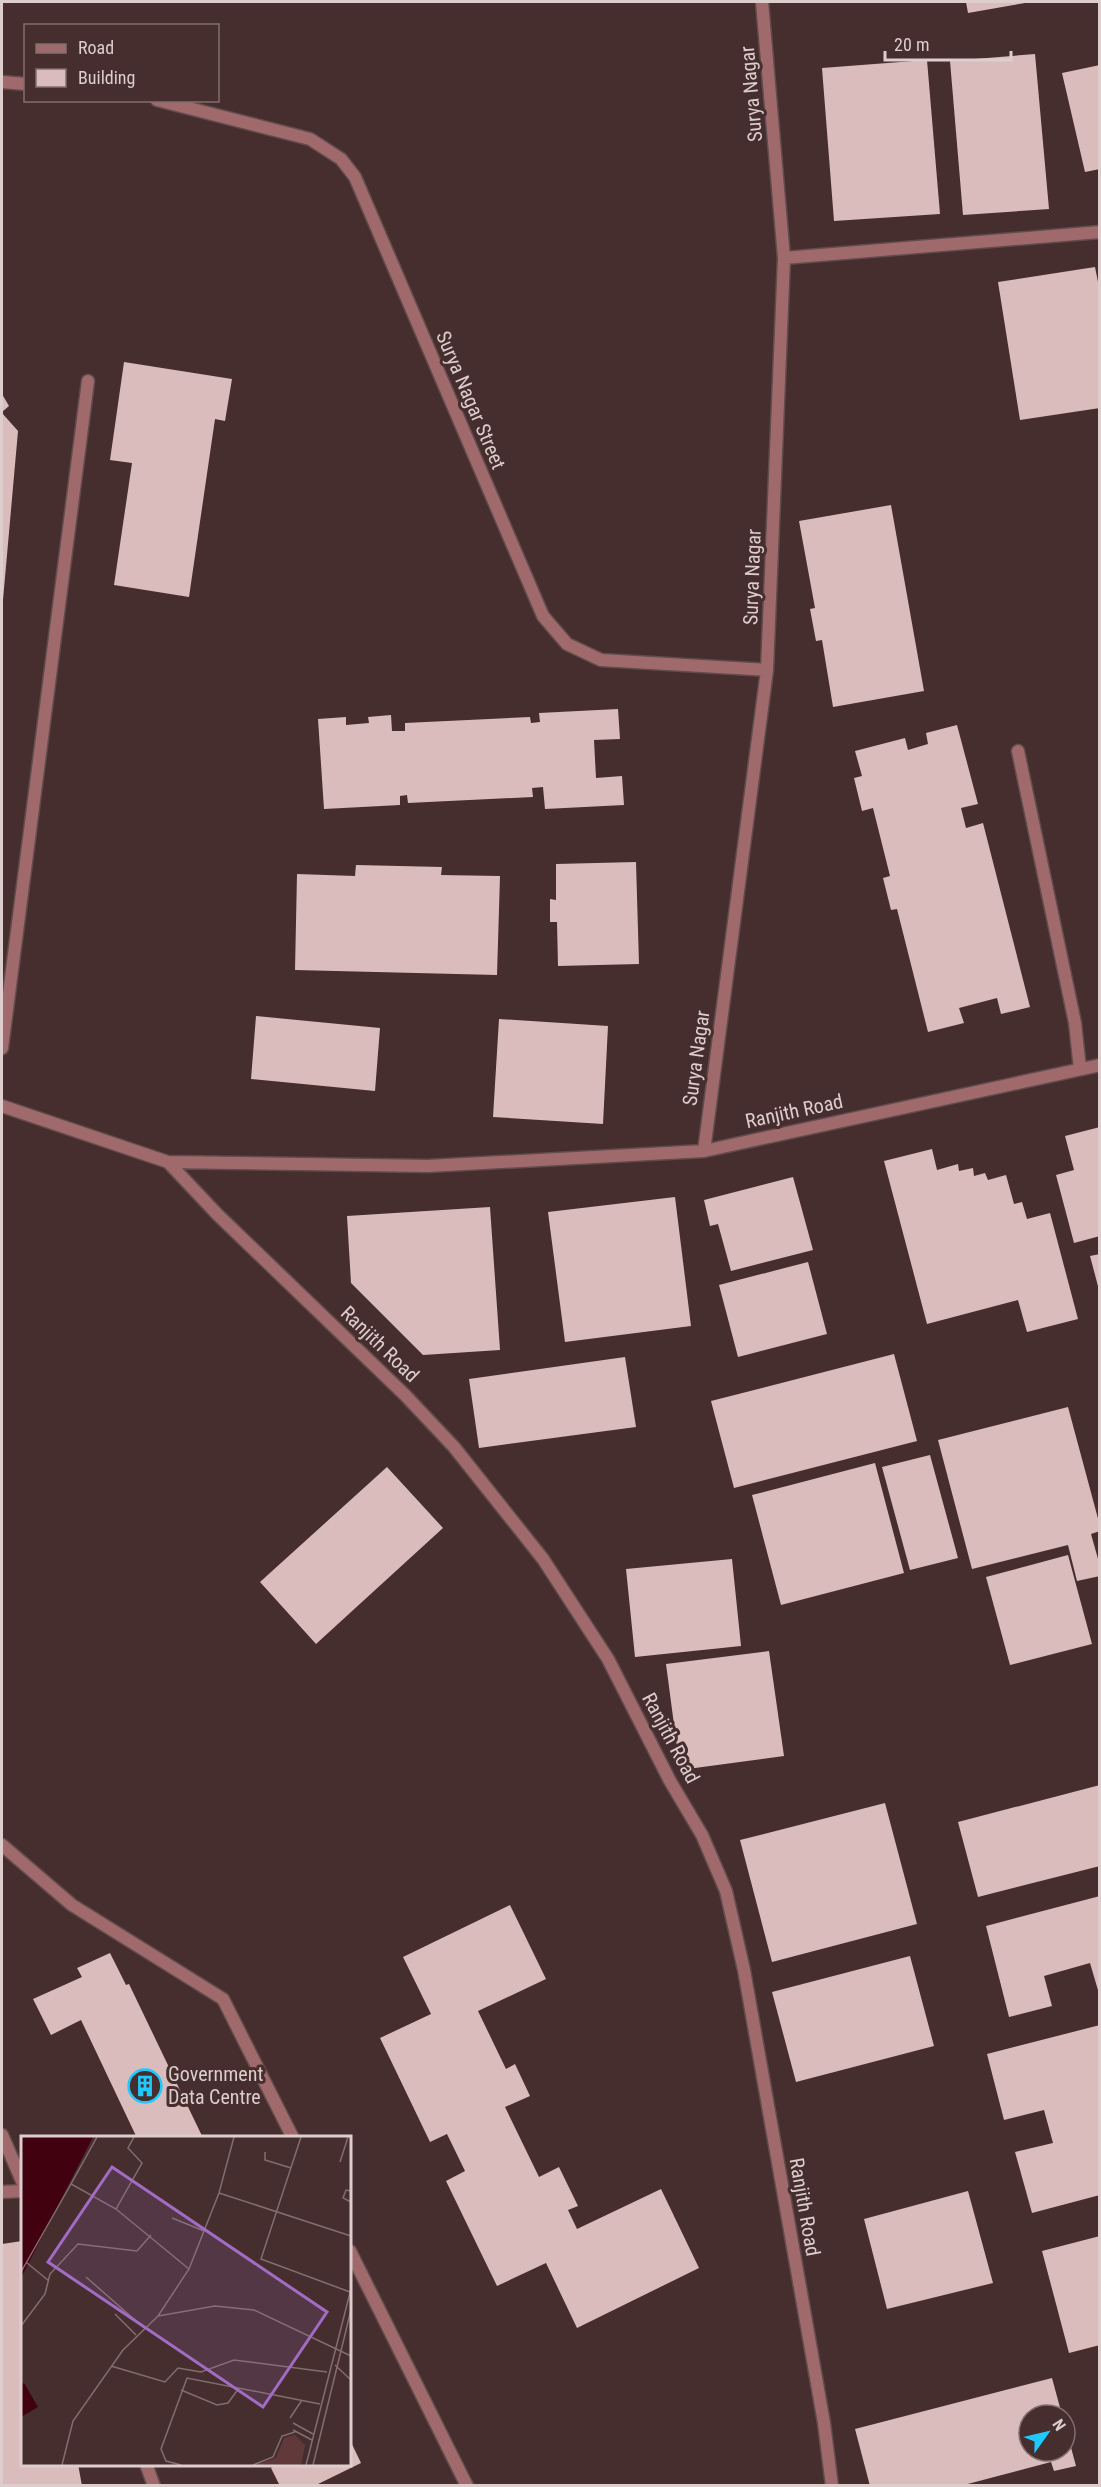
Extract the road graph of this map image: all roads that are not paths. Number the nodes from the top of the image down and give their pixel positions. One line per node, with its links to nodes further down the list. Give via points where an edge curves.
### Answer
1 (762, 2): 6 (street, Surya Nagar)
2 (2, 82): 3 (street)
3 (24, 84)
4 (165, 102): 8 (street, Surya Nagar Street, via 310,139 340,159 355,177 543,616 567,644 601,660)
5 (1100, 232): 6 (street)
6 (784, 258): 8 (street, Surya Nagar)
7 (88, 381): 10 (street)
8 (767, 670): 14 (street, Surya Nagar)
9 (1018, 751): 12 (street, via 1075,1023)
10 (2, 1048)
11 (1100, 1065): 12 (street, Ranjith Road)
12 (1080, 1069): 14 (street, Ranjith Road)
13 (2, 1106): 15 (street, Ranjith Road)
14 (704, 1151): 15 (street, Ranjith Road, via 428,1166)
15 (168, 1162): 26 (street, Ranjith Road, via 405,1395 454,1447 514,1521 608,1659 670,1781 702,1834 726,1891 744,1970)
16 (2, 1845): 18 (street, via 72,1905 223,1999)
17 (2, 2135): 19 (street)
18 (292, 2136)
19 (21, 2179)
20 (21, 2191): 21 (street)
21 (2, 2192)
22 (351, 2253): 25 (street)
23 (147, 2466): 24 (street)
24 (154, 2486)
25 (467, 2486)
26 (832, 2486)

